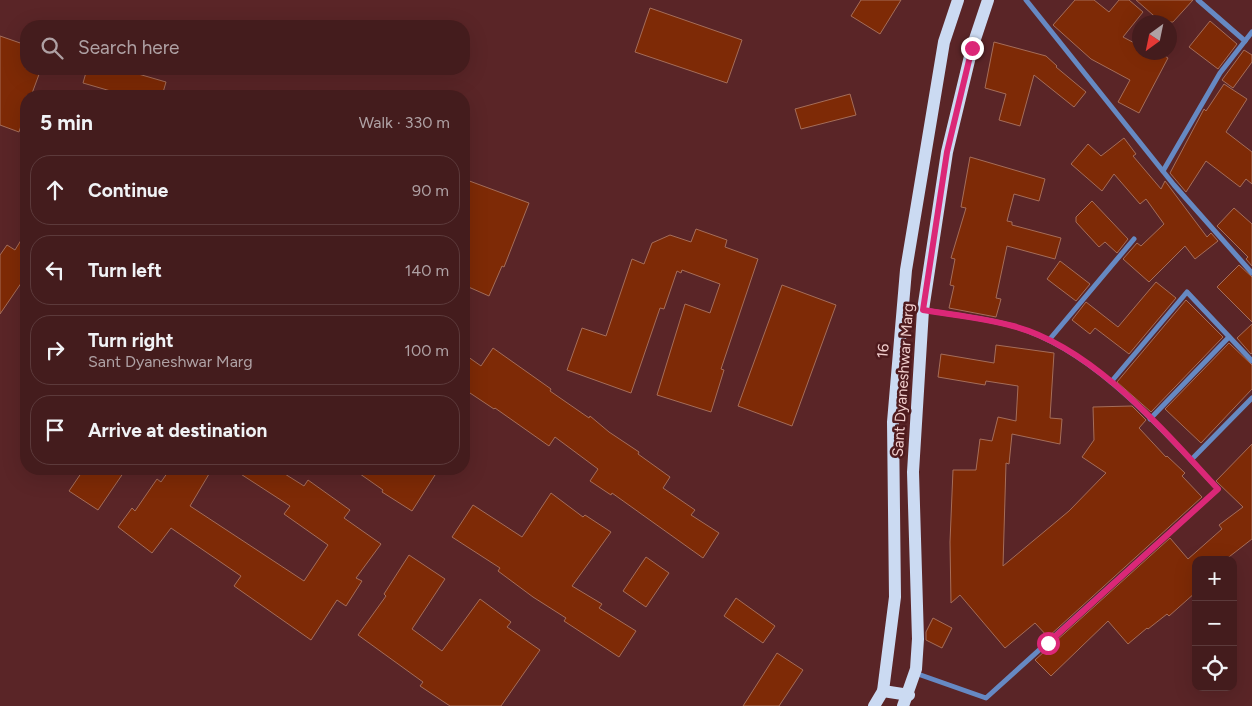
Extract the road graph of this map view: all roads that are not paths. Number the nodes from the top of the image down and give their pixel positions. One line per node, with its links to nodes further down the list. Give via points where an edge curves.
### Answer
1 (958, 0): 19 (main road, 16, via 944,42 906,270 893,422 895,598)
2 (988, 0): 10 (main road, Sant Dyaneshwar Marg, via 972,48 947,152)
3 (1026, 0): 7 (street)
4 (1198, 0): 6 (street)
5 (1252, 32): 6 (street)
6 (1245, 40): 7 (street, via 1220,73)
7 (1163, 171): 9 (street)
8 (1134, 239): 12 (street)
9 (1252, 273)
10 (923, 310): 12 (street, via 1013,326); 18 (main road, Sant Dyaneshwar Marg, via 913,472 918,639)
11 (1228, 338): 13 (street); 14 (street, via 1187,292); 16 (street)
12 (1049, 340): 14 (street, via 1098,370)
13 (1252, 361)
14 (1111, 382): 16 (street)
15 (1252, 398): 17 (street)
16 (1150, 419): 17 (street)
17 (1190, 460): 18 (street, via 1218,489 986,698)
18 (914, 673): 20 (main road, Sant Dyaneshwar Marg)
19 (883, 691): 20 (main road); 21 (main road, 16)
20 (906, 701)
21 (874, 706)

